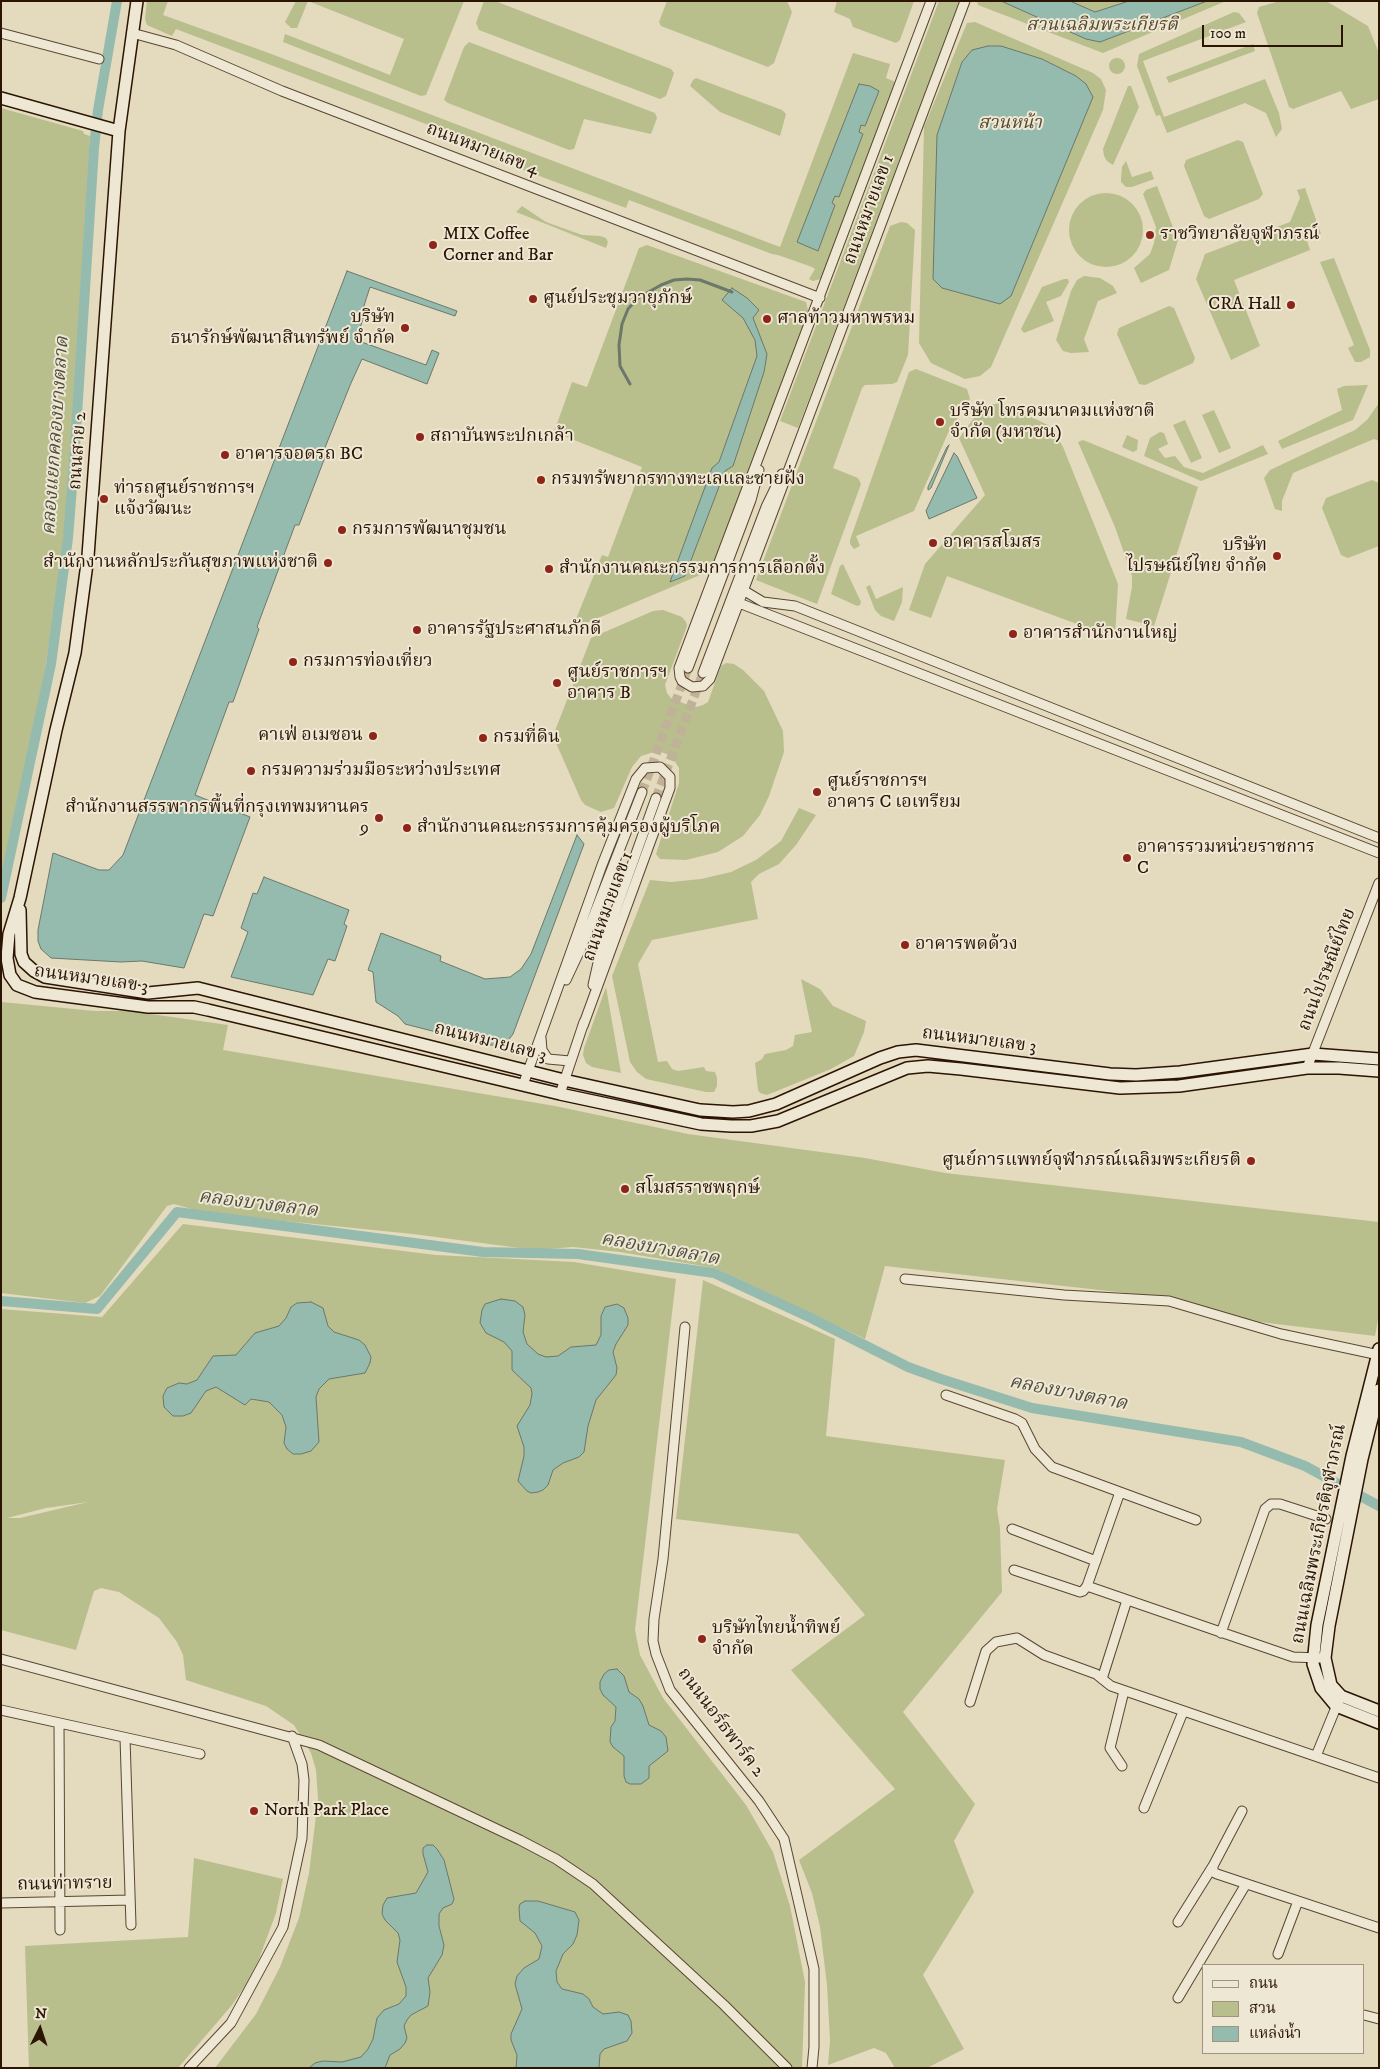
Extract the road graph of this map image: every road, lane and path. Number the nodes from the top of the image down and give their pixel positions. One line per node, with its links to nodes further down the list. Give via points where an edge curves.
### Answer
1 (137, 1): 4 (street, ถนนสาย 2)
2 (931, 1): 9 (street, ถนนหมายเลข 1)
3 (965, 1): 11 (street, ถนนหมายเลข 1)
4 (132, 33): 8 (street, ถนนสาย 2); 9 (street, ถนนหมายเลข 4, via 176,46 299,98)
5 (1, 34): 6 (street)
6 (99, 59)
7 (1, 98): 8 (street)
8 (119, 131): 25 (street, ถนนสาย 2, via 88,556 75,653)
9 (820, 298): 10 (street, ถนนหมายเลข 1)
10 (774, 419): 13 (street, ถนนหมายเลข 1, via 679,668 686,685 696,688 707,683); 16 (street, ถนนหมายเลข 1, via 751,500)
11 (804, 429): 12 (street, ถนนหมายเลข 1); 17 (street, ถนนหมายเลข 1, via 766,507)
12 (743, 590): 13 (street, ถนนหมายเลข 1); 14 (street, via 763,602)
13 (738, 603): 15 (street)
14 (795, 606): 15 (street, via 779,608 777,614); 20 (street)
15 (782, 620): 22 (street)
16 (688, 668)
17 (703, 673)
18 (642, 792): 26 (street, ถนนหมายเลข 1, via 581,948)
19 (656, 798): 27 (street, ถนนหมายเลข 1, via 600,954)
20 (1362, 832): 21 (street); 22 (street, via 1364,840)
21 (1379, 838)
22 (1358, 845): 23 (street)
23 (1379, 853)
24 (1379, 883): 29 (street, ถนนไปรษณีย์ไทย)
25 (20, 898): 33 (street, ถนนหมายเลข 3, via 21,954 24,962 45,977 148,993 198,988); 36 (street, ถนนหมายเลข 3, via 9,934 7,958 10,975 18,985 34,992 148,1006 194,1007)
26 (548, 1014): 27 (street, ถนนหมายเลข 1, via 602,865 641,770 650,766 664,769 670,777 670,788); 28 (street, ถนนหมายเลข 1)
27 (583, 1026): 31 (street, ถนนหมายเลข 1)
28 (541, 1033): 31 (street, via 545,1056 551,1061); 33 (street, ถนนหมายเลข 1)
29 (1313, 1054): 30 (street, ถนนหมายเลข 3); 32 (street, ถนนไปรษณีย์ไทย); 35 (street, ถนนหมายเลข 3, via 1136,1075 916,1050 898,1052 866,1063 776,1104 733,1112 691,1108)
30 (1379, 1059)
31 (570, 1061): 35 (street, ถนนหมายเลข 1)
32 (1307, 1068): 34 (street, ถนนหมายเลข 3); 37 (street, ถนนหมายเลข 3, via 1179,1086 1120,1088 961,1069 907,1068 778,1120 748,1126 702,1124)
33 (528, 1071): 35 (street, ถนนหมายเลข 3); 36 (street, ถนนหมายเลข 1)
34 (1379, 1071)
35 (564, 1080): 37 (street, ถนนหมายเลข 1)
36 (523, 1086): 37 (street, ถนนหมายเลข 3)
37 (560, 1094)
38 (906, 1279): 40 (street, via 1169,1302 1281,1334)
39 (684, 1327): 90 (street, ถนนนอร์ธพาร์ค 2, via 653,1640 670,1690 784,1839 814,1969)
40 (1378, 1353): 43 (street, ถนนเฉลิมพระเกียรติจุฬาภรณ์)
41 (1379, 1390): 43 (street, ถนนเฉลิมพระเกียรติจุฬาภรณ์)
42 (946, 1395): 44 (street, via 1015,1419 1022,1423 1035,1449 1052,1467)
43 (1357, 1457): 48 (street, ถนนเฉลิมพระเกียรติจุฬาภรณ์)
44 (1120, 1492): 46 (street); 49 (street)
45 (1326, 1519): 53 (street, via 1280,1504 1271,1504 1265,1509)
46 (1196, 1520)
47 (1012, 1529): 49 (street)
48 (1342, 1530): 54 (street, ถนนเฉลิมพระเกียรติจุฬาภรณ์); 56 (street, ถนนเฉลิมพระเกียรติจุฬาภรณ์, via 1317,1626)
49 (1096, 1561): 51 (street)
50 (1014, 1570): 51 (street, via 1080,1592)
51 (1087, 1586): 52 (street)
52 (1127, 1600): 53 (street); 57 (street)
53 (1221, 1633): 56 (street, via 1293,1657)
54 (1325, 1658): 56 (street); 59 (street, ถนนเฉลิมพระเกียรติจุฬาภรณ์)
55 (1, 1659): 66 (street)
56 (1313, 1659): 59 (street, ถนนเฉลิมพระเกียรติจุฬาภรณ์, via 1320,1688)
57 (1102, 1679): 58 (street); 60 (street, via 1044,1655 1017,1638 1007,1639 996,1642 986,1651)
58 (1124, 1690): 63 (street); 70 (street, via 1110,1748)
59 (1338, 1701): 62 (street, ถนนเฉลิมพระเกียรติจุฬาภรณ์); 65 (street, ถนนเฉลิมพระเกียรติจุฬาภรณ์); 69 (street)
60 (970, 1702)
61 (1, 1710): 64 (street)
62 (1379, 1711)
63 (1183, 1712): 69 (street); 72 (street)
64 (59, 1723): 67 (street); 77 (street)
65 (1379, 1723)
66 (292, 1736): 88 (street, via 304,1780 302,1838 283,1927 231,2022); 89 (street, via 319,1745 556,1859 593,1884)
67 (125, 1738): 68 (street); 76 (street)
68 (200, 1754)
69 (1316, 1756): 71 (street)
70 (1122, 1766)
71 (1379, 1778)
72 (1144, 1808)
73 (1242, 1811): 74 (street)
74 (1213, 1866): 75 (street, via 1213,1872); 80 (street)
75 (1246, 1884): 78 (street); 85 (street)
76 (130, 1900): 77 (street, ถนนท่าทราย); 81 (street)
77 (59, 1901): 79 (street, ถนนท่าทราย); 83 (street)
78 (1298, 1901): 82 (street); 84 (street)
79 (1, 1903)
80 (1178, 1922)
81 (131, 1925)
82 (1379, 1928)
83 (60, 1930)
84 (1278, 1954)
85 (1178, 1998)
86 (1365, 2015): 87 (street)
87 (1379, 2019)
88 (189, 2068)
89 (788, 2068)
90 (812, 2068)

